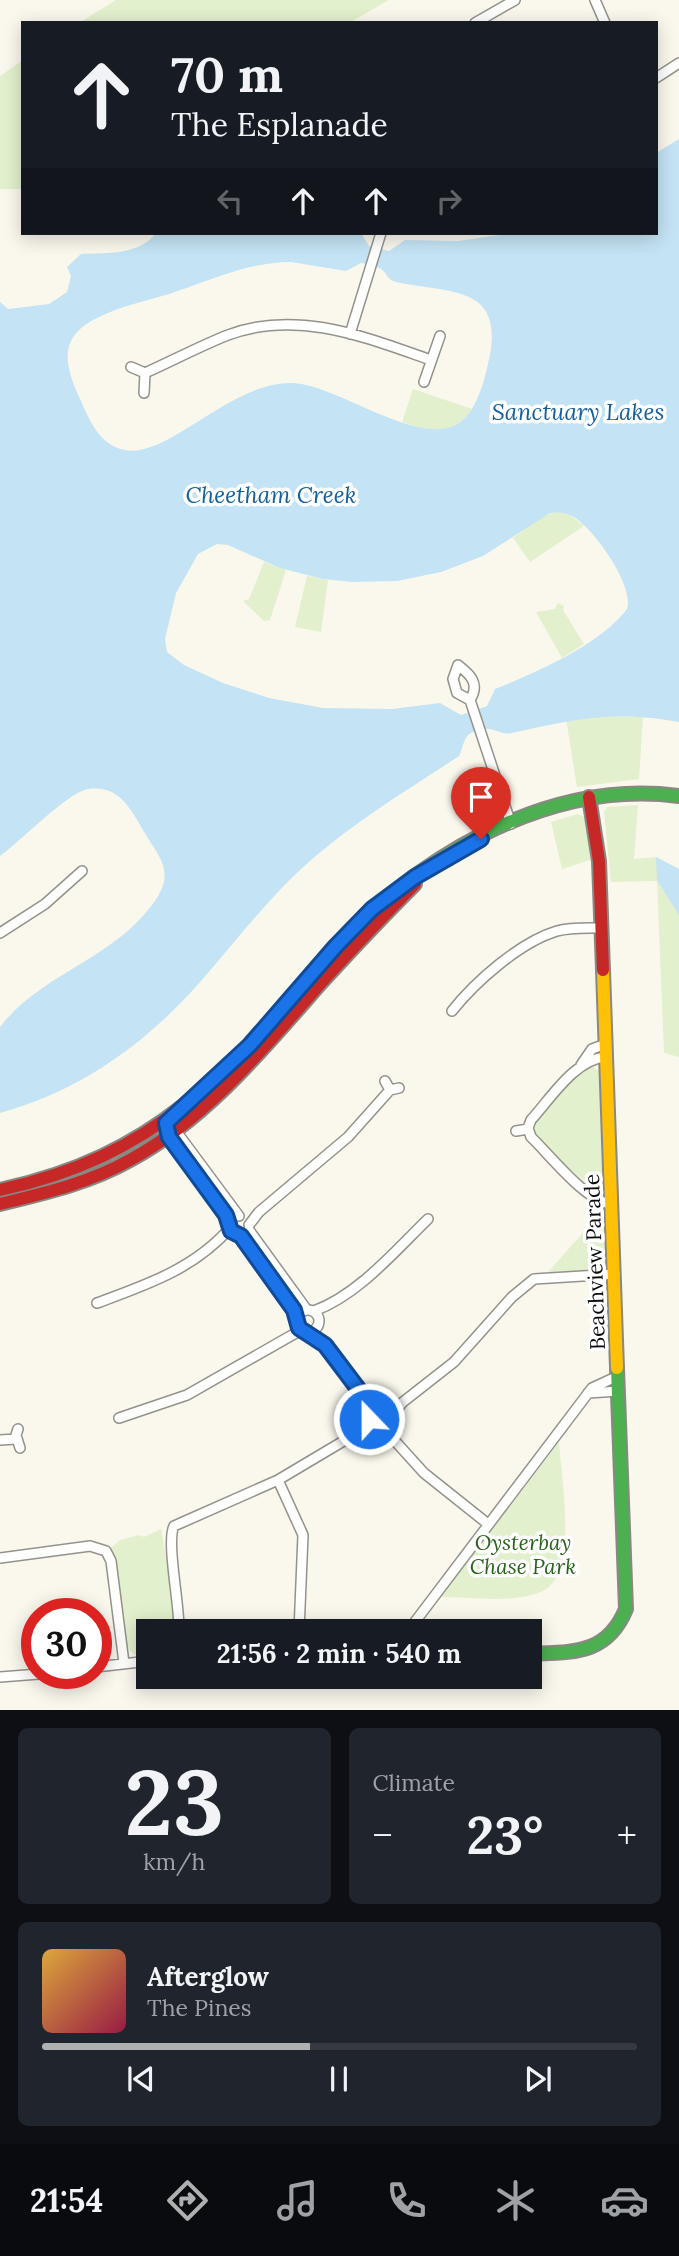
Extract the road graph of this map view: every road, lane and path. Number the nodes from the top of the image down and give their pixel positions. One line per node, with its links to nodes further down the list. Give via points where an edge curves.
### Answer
1 (514, 0): 3 (street)
2 (595, 0): 4 (street)
3 (479, 21)
4 (604, 21)
5 (679, 62): 6 (street)
6 (658, 77)
7 (380, 236): 8 (street)
8 (350, 334): 10 (street); 12 (street, via 307,324 253,328)
9 (440, 337): 10 (street)
10 (431, 360): 13 (street)
11 (131, 367): 12 (street)
12 (145, 373): 14 (street)
13 (424, 382)
14 (144, 393)
15 (470, 701): 18 (street)
16 (679, 796): 17 (street, via 631,792)
17 (589, 797): 18 (street); 21 (street, Beachview Parade, via 599,861)
18 (511, 824): 19 (street)
19 (436, 865): 26 (street, via 395,890 358,923 250,1045); 29 (street, via 370,927 253,1061)
20 (82, 871): 22 (street, via 45,904)
21 (601, 928): 23 (street, via 546,936 485,974); 24 (street, Beachview Parade)
22 (0, 933)
23 (452, 1011)
24 (606, 1051): 27 (street, via 592,1049); 31 (street, Beachview Parade)
25 (385, 1081): 34 (street, via 394,1089 348,1138)
26 (166, 1123): 29 (street); 30 (street, via 87,1166 39,1183)
27 (528, 1129): 28 (street); 31 (street, via 586,1191)
28 (516, 1130)
29 (173, 1133): 32 (street, via 128,1162 78,1184); 34 (street)
30 (0, 1190)
31 (612, 1198): 35 (street, Beachview Parade)
32 (0, 1204)
33 (428, 1219): 37 (street, via 378,1267)
34 (240, 1226): 36 (street, via 164,1278); 37 (street); 38 (street)
35 (615, 1275): 40 (street, Beachview Parade); 43 (street, via 534,1279 454,1362)
36 (97, 1303)
37 (315, 1316): 38 (street); 38 (street); 39 (street)
38 (301, 1326): 39 (street); 45 (street, via 187,1395)
39 (325, 1345): 44 (street)
40 (618, 1376): 41 (street, Beachview Parade); 42 (street)
41 (619, 1391): 42 (street); 58 (street, Beachview Parade, via 627,1594 622,1624 612,1636 589,1649)
42 (588, 1393): 53 (street)
43 (403, 1402): 44 (street); 46 (street)
44 (375, 1413): 46 (street); 47 (street); 48 (street)
45 (119, 1418)
46 (389, 1420): 47 (street); 51 (street)
47 (378, 1428): 48 (street); 51 (street)
48 (358, 1433): 52 (street)
49 (18, 1439): 50 (street)
50 (0, 1440)
51 (395, 1441): 53 (street, via 424,1473)
52 (278, 1480): 55 (street, via 180,1521 172,1529 169,1538); 56 (street, via 303,1535)
53 (488, 1524): 57 (street)
54 (0, 1558): 60 (street, via 101,1548 111,1561)
55 (179, 1619)
56 (300, 1619)
57 (417, 1619)
58 (542, 1653)
59 (136, 1662): 60 (street)
60 (124, 1663): 61 (street)
61 (112, 1665)
62 (21, 1675): 63 (street)
63 (0, 1677)

